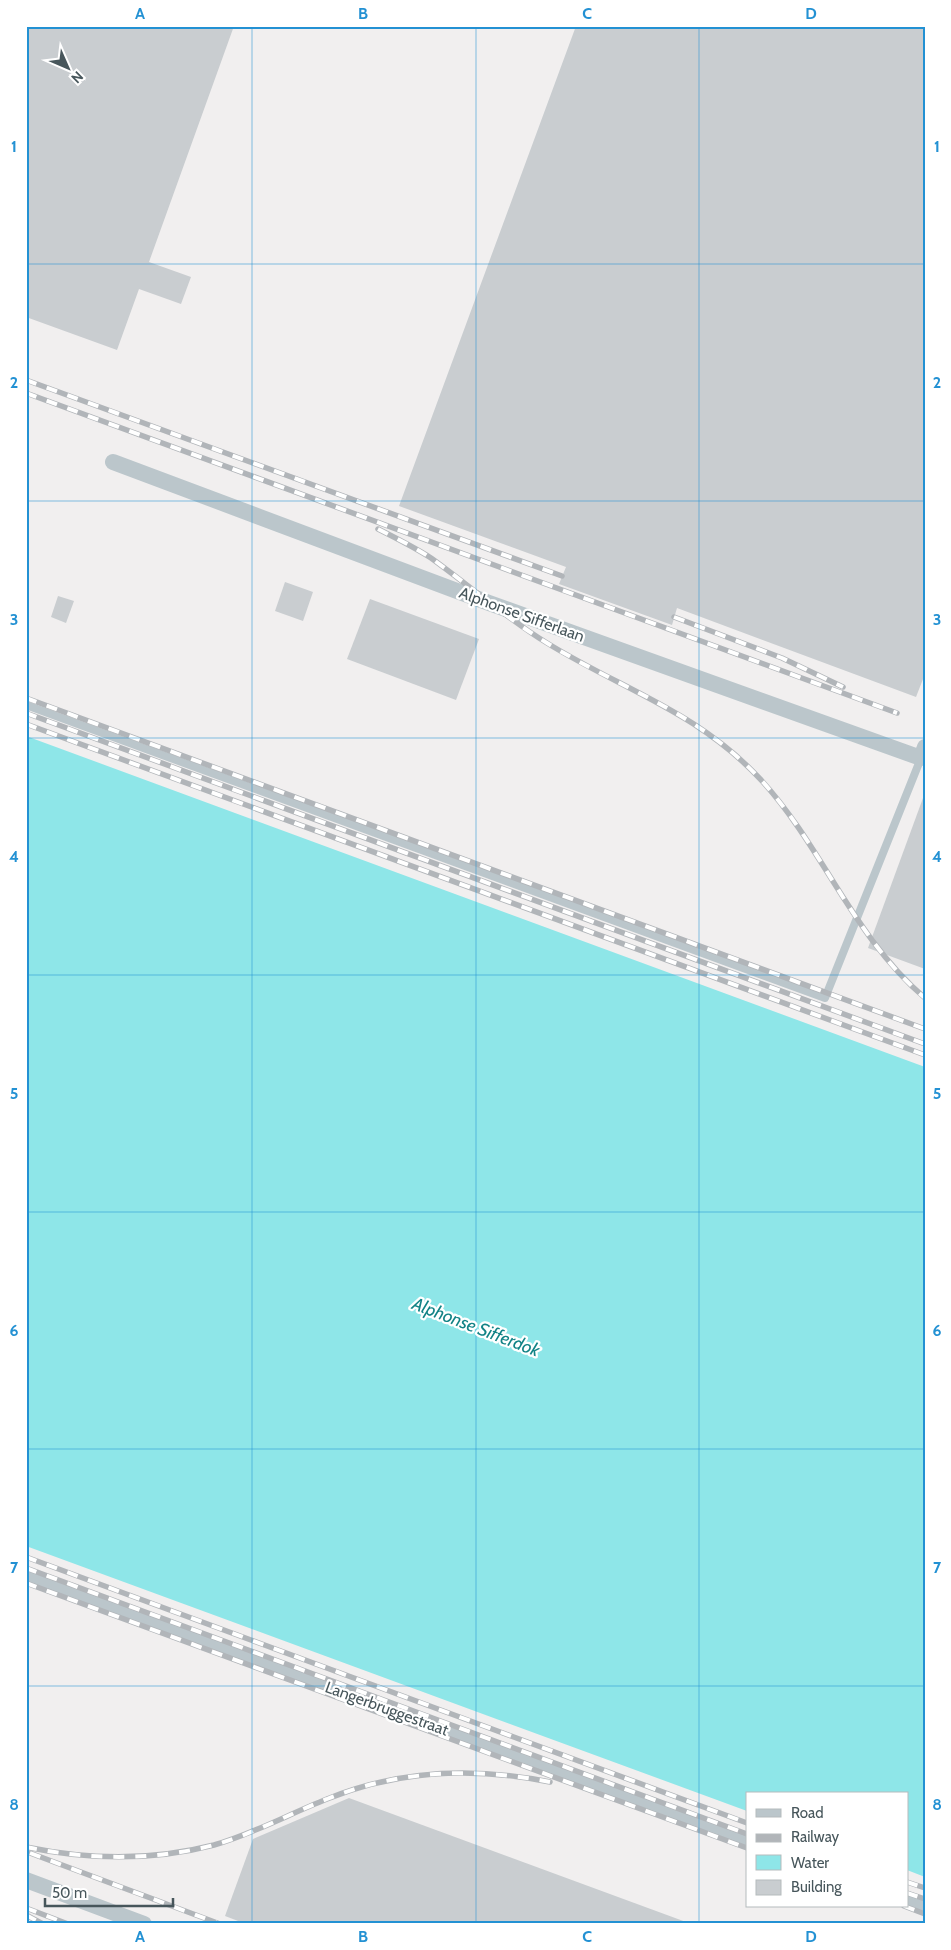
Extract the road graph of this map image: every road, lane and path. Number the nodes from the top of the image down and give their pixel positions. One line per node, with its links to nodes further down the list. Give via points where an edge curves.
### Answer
1 (114, 462): 3 (street, Alphonse Sifferlaan, via 489,603)
2 (26, 705): 3 (lane, via 824,998)
3 (923, 753)
4 (26, 1575): 5 (street, Langerbruggestraat)
5 (746, 1840)
6 (26, 1880): 9 (street)
7 (908, 1899): 8 (street)
8 (925, 1906)
9 (144, 1924)

